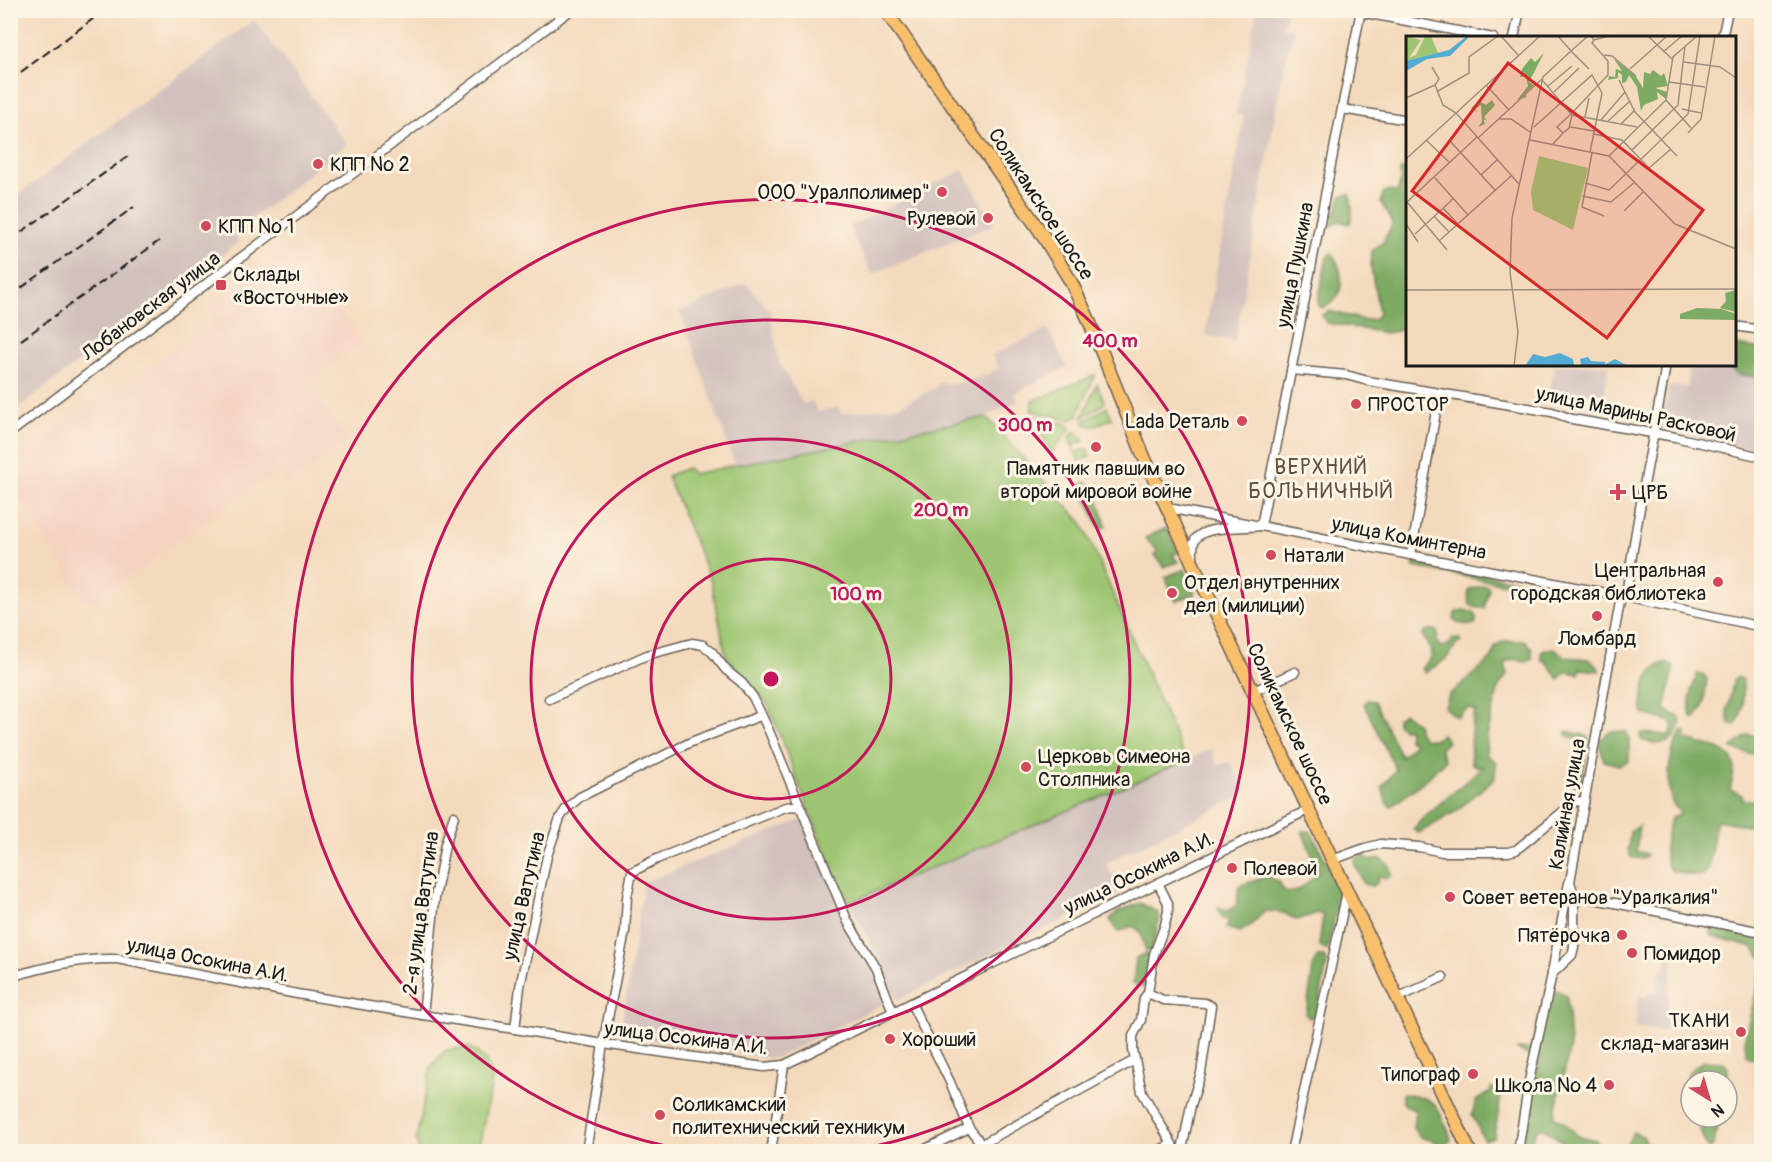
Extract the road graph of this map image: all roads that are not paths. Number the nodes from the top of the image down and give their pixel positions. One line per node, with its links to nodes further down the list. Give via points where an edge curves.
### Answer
1 (571, 10): 16 (street, Лобановская улица)
2 (885, 10): 19 (highway, Соликамское шоссе, via 1070,280)
3 (1520, 10): 7 (street)
4 (1728, 10): 8 (street)
5 (1361, 11): 6 (street); 9 (street, улица Пушкина)
6 (1483, 36)
7 (1514, 36)
8 (1722, 36)
9 (1342, 110): 10 (street); 14 (street, улица Пушкина)
10 (1406, 120)
11 (1736, 326): 12 (street)
12 (1761, 330)
13 (1666, 366): 17 (street, Калийная улица)
14 (1291, 370): 15 (street, улица Марины Расковой, via 1346,375); 20 (street, улица Пушкина)
15 (1439, 394): 17 (street, улица Марины Расковой); 21 (street)
16 (10, 433)
17 (1655, 433): 18 (street, улица Марины Расковой); 23 (street, Калийная улица)
18 (1761, 457)
19 (1167, 508): 20 (street, улица Коминтерна); 22 (highway, Соликамское шоссе)
20 (1261, 526): 21 (street, улица Коминтерна); 22 (street, улица Коминтерна, via 1202,533 1193,547)
21 (1411, 555): 23 (street, улица Коминтерна)
22 (1193, 564): 26 (highway, Соликамское шоссе)
23 (1623, 597): 24 (street, улица Коминтерна); 29 (street, Калийная улица)
24 (1761, 627)
25 (1295, 672): 26 (street)
26 (1254, 691): 31 (highway, Соликамское шоссе)
27 (549, 699): 28 (street, via 647,655 692,644 703,645 712,652 742,683)
28 (760, 716): 30 (street); 47 (street, улица Ватутина, via 691,742 579,797 566,809 547,856)
29 (1584, 802): 33 (street, via 1576,801 1516,850 1508,852 1442,852 1381,844); 34 (street, Калийная улица)
30 (800, 807): 45 (street, via 848,922 876,968); 48 (street, via 783,808 632,872)
31 (1308, 810): 33 (highway, Соликамское шоссе); 35 (street, улица Осокина А.И.)
32 (454, 816): 46 (street, 2-я улица Ватутина, via 435,898)
33 (1332, 860): 36 (highway, Соликамское шоссе)
34 (1570, 882): 37 (street, Калийная улица); 39 (street)
35 (1158, 883): 42 (street, via 1168,911 1154,954); 44 (street, улица Осокина А.И.)
36 (1347, 892): 43 (highway, Соликамское шоссе); 59 (street)
37 (1574, 895): 38 (street); 39 (street, Калийная улица, via 1572,955)
38 (1761, 932)
39 (1552, 974): 61 (street)
40 (10, 977): 46 (street, улица Осокина А.И., via 87,959 117,959)
41 (1443, 977): 43 (street)
42 (1148, 993): 49 (street, via 1133,1036); 54 (street, via 1163,1000 1211,1006)
43 (1397, 998): 60 (highway, Соликамское шоссе)
44 (911, 1003): 45 (street, улица Осокина А.И.); 51 (street)
45 (893, 1012): 50 (street, улица Осокина А.И.)
46 (423, 1015): 47 (street, улица Осокина А.И.)
47 (515, 1029): 48 (street, улица Осокина А.И.)
48 (603, 1044): 50 (street, улица Осокина А.И., via 764,1067); 55 (street)
49 (1135, 1060): 52 (street, via 1142,1092); 53 (street)
50 (784, 1065): 56 (street)
51 (969, 1128): 53 (street); 57 (street)
52 (1172, 1144): 54 (street); 58 (street)
53 (982, 1148)
54 (1184, 1150)
55 (586, 1152)
56 (771, 1152)
57 (919, 1152)
58 (1156, 1152)
59 (1291, 1152)
60 (1470, 1152)
61 (1518, 1152)

